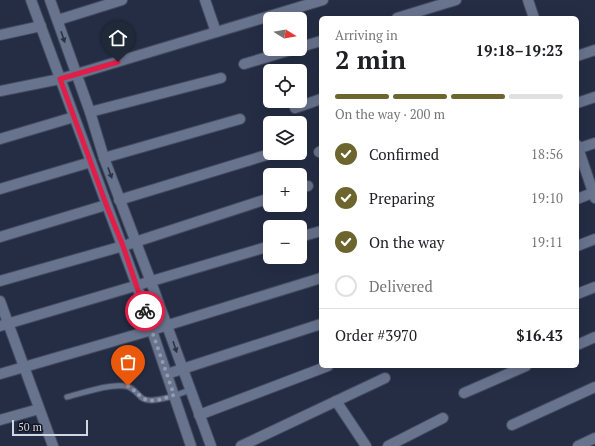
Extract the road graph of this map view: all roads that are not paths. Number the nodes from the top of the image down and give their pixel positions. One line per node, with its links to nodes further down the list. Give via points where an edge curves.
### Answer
1 (31, 0): 11 (street)
2 (50, 0): 10 (street)
3 (122, 0): 10 (street)
4 (205, 0): 12 (street)
5 (323, 0): 12 (street)
6 (456, 0): 8 (street)
7 (528, 0): 9 (street)
8 (404, 16)
9 (533, 16)
10 (58, 20): 20 (street, one-way to 20)
11 (41, 26): 13 (street); 22 (street)
12 (216, 32): 20 (street)
13 (0, 35)
14 (319, 42): 15 (street)
15 (307, 45)
16 (595, 50): 17 (street)
17 (579, 55)
18 (271, 56): 19 (street)
19 (244, 64)
20 (76, 74): 22 (street); 28 (street)
21 (221, 78): 28 (street)
22 (60, 79): 23 (street); 29 (street)
23 (0, 91)
24 (595, 97): 26 (street)
25 (319, 100): 27 (street)
26 (579, 102)
27 (307, 104)
28 (90, 112): 36 (street)
29 (74, 117): 31 (street); 37 (street)
30 (240, 119): 36 (street)
31 (0, 139)
32 (595, 143): 33 (street)
33 (579, 147)
34 (579, 153): 39 (street)
35 (263, 156): 41 (street)
36 (104, 158): 41 (street, one-way to 41)
37 (91, 162): 38 (street); 43 (street)
38 (0, 189)
39 (594, 194): 40 (street)
40 (579, 199)
41 (120, 200): 48 (street)
42 (263, 200): 48 (street)
43 (106, 204): 46 (street); 50 (street)
44 (319, 232): 45 (street)
45 (307, 235)
46 (0, 236)
47 (595, 239): 49 (street)
48 (136, 242): 50 (street); 54 (street)
49 (579, 245)
50 (123, 246): 53 (street); 55 (street)
51 (263, 248): 54 (street)
52 (319, 279): 60 (street)
53 (0, 281)
54 (151, 282): 55 (street); 60 (street)
55 (137, 286): 59 (street); 62 (street)
56 (595, 287): 57 (street)
57 (579, 293)
58 (0, 301): 59 (street)
59 (4, 325): 65 (street)
60 (167, 325): 62 (street); 68 (street, one-way to 68)
61 (319, 325): 68 (street)
62 (152, 330): 65 (street); 70 (street)
63 (595, 337): 64 (street)
64 (579, 344)
65 (24, 367): 69 (street); 78 (street)
66 (323, 368): 79 (street)
67 (521, 368): 74 (street)
68 (182, 369): 70 (street); 73 (street)
69 (0, 374)
70 (167, 374): 75 (street)
71 (384, 378): 77 (street)
72 (595, 387): 82 (street)
73 (190, 390): 75 (lane); 79 (street)
74 (464, 393)
75 (174, 395): 76 (lane, via 148,401 132,388 121,385); 85 (street)
76 (67, 397)
77 (336, 401): 87 (street); 88 (street)
78 (39, 409): 81 (street); 84 (street)
79 (199, 415): 86 (street)
80 (443, 418): 89 (street)
81 (0, 420)
82 (512, 425)
83 (595, 438): 90 (street)
84 (53, 446)
85 (191, 446)
86 (211, 446)
87 (241, 446)
88 (366, 446)
89 (388, 446)
90 (578, 446)

